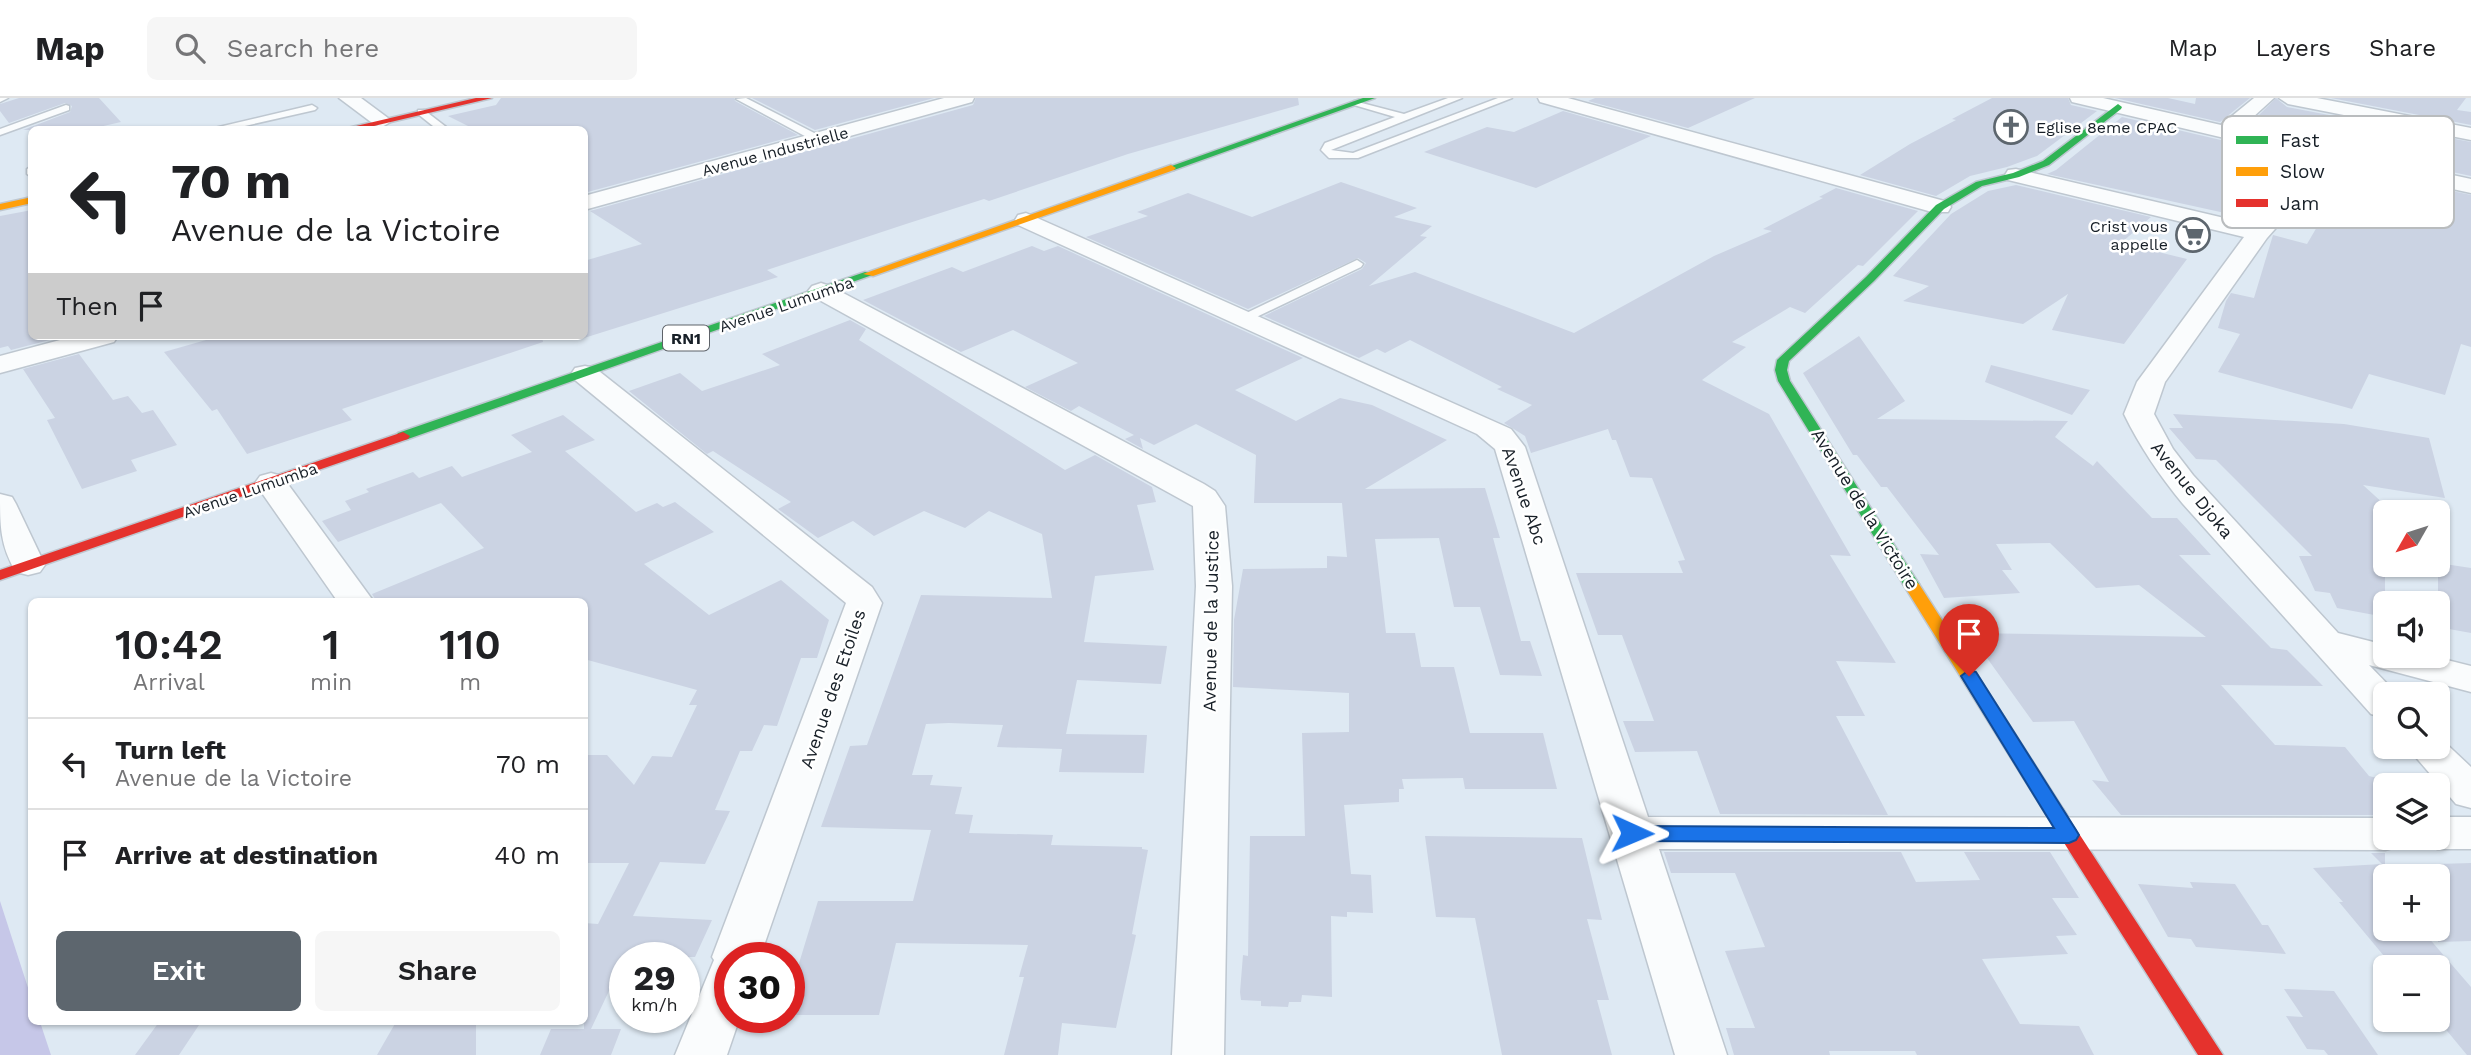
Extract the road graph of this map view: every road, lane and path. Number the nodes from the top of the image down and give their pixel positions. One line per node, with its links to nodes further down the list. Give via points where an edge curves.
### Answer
1 (348, 98): 19 (street)
2 (488, 98): 15 (main road)
3 (965, 98): 26 (street, Avenue Industrielle)
4 (1458, 98): 18 (lane)
5 (1507, 98): 23 (lane)
6 (1547, 98): 31 (street)
7 (2079, 98): 12 (street)
8 (2265, 98): 16 (street)
9 (2288, 98): 17 (street)
10 (741, 99): 26 (lane)
11 (1364, 101): 18 (lane); 32 (main road, Avenue Lumumba / RN1)
12 (2118, 107): 24 (street); 27 (main road, Avenue de la Victoire, via 2046,163)
13 (66, 108): 25 (lane)
14 (312, 108): 20 (lane)
15 (421, 112): 19 (main road); 22 (lane)
16 (2244, 116)
17 (2380, 116)
18 (1405, 118): 23 (lane); 23 (lane, via 1329,145 1326,150 1329,155 1354,156)
19 (382, 121): 21 (main road)
20 (229, 126)
21 (360, 126)
22 (440, 126)
23 (1434, 127)
24 (2222, 130)
25 (0, 132)
26 (818, 139): 29 (street, Avenue Industrielle)
27 (2015, 175): 31 (main road, Avenue de la Victoire, via 1979,184); 33 (street)
28 (28, 201): 30 (main road)
29 (588, 202)
30 (0, 207)
31 (1940, 207): 56 (main road, Avenue de la Victoire, via 1781,360 1780,370)
32 (1026, 220): 38 (main road, Avenue Lumumba / RN1); 39 (street, Avenue Abc)
33 (2222, 224)
34 (2238, 228): 36 (street)
35 (2263, 228): 36 (street, Avenue Djoka)
36 (2259, 233): 47 (street, Avenue Djoka, via 2151,382 2138,414 2151,443 2175,474)
37 (1357, 264): 39 (lane)
38 (821, 291): 42 (main road, Avenue Lumumba / RN1); 60 (street, Avenue de la Justice, via 1193,491 1209,506 1214,586)
39 (1243, 318): 52 (street, Avenue Abc, via 1488,428 1510,447)
40 (91, 340): 41 (street)
41 (0, 365)
42 (585, 374): 43 (main road, Avenue Lumumba / RN1); 57 (street, Avenue des Etoiles, via 864,603)
43 (271, 483): 45 (main road, Avenue Lumumba / RN1); 46 (street)
44 (0, 504): 45 (street)
45 (14, 570)
46 (353, 598)
47 (2324, 642): 48 (street); 49 (street, Avenue Djoka)
48 (2471, 679)
49 (2373, 693)
50 (2438, 759): 51 (street)
51 (2471, 793)
52 (1632, 833): 56 (street); 61 (street, Avenue Abc)
53 (2450, 833): 54 (street)
54 (2471, 833)
55 (2373, 834): 56 (street)
56 (2069, 835): 62 (main road, Avenue de la Victoire)
57 (741, 942)
58 (714, 1019): 59 (street)
59 (701, 1055)
60 (1198, 1055)
61 (1701, 1055)
62 (2211, 1055)

